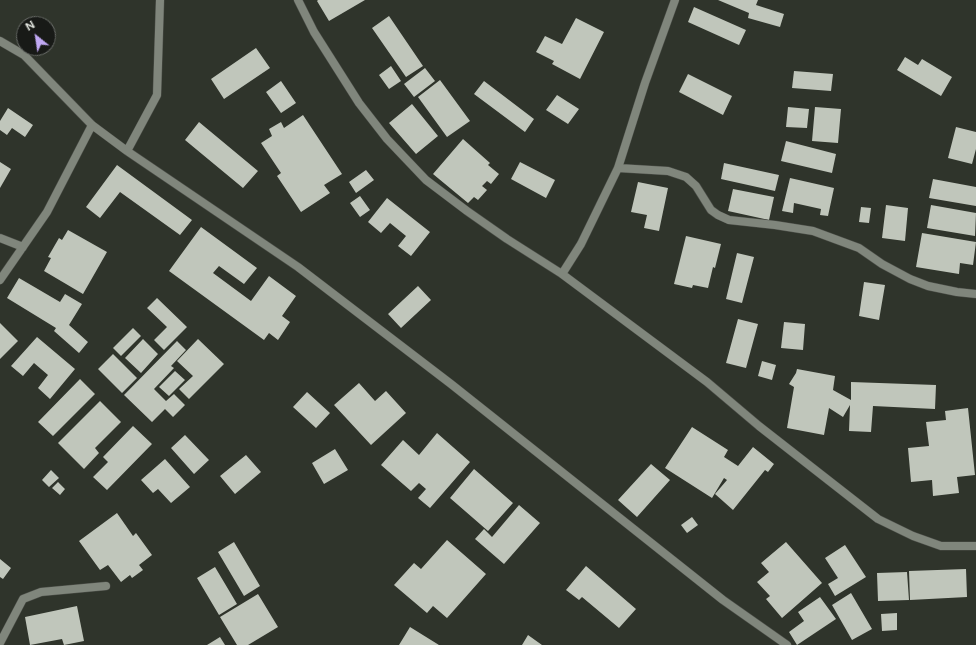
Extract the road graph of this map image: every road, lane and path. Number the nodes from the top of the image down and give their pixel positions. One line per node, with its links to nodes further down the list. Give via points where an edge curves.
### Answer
1 (160, 0): 6 (street, via 157,95)
2 (298, 0): 10 (street, via 314,32 359,103 387,139 426,180 507,239)
3 (675, 0): 7 (street, via 642,90)
4 (0, 42): 5 (street, via 24,55)
5 (92, 125): 6 (street); 9 (street, via 47,212)
6 (127, 152): 16 (street, via 298,267 451,384 723,600)
7 (618, 168): 10 (street, via 581,244); 12 (street, via 668,171 686,177 696,186 711,210 729,220 813,231 859,248 910,280 928,286)
8 (0, 238): 9 (street)
9 (23, 247): 11 (street)
10 (562, 274): 13 (street, via 707,382 878,519 941,546)
11 (0, 280)
12 (976, 294)
13 (976, 546)
14 (106, 586): 15 (street, via 41,592 23,599)
15 (0, 643)
16 (787, 645)

